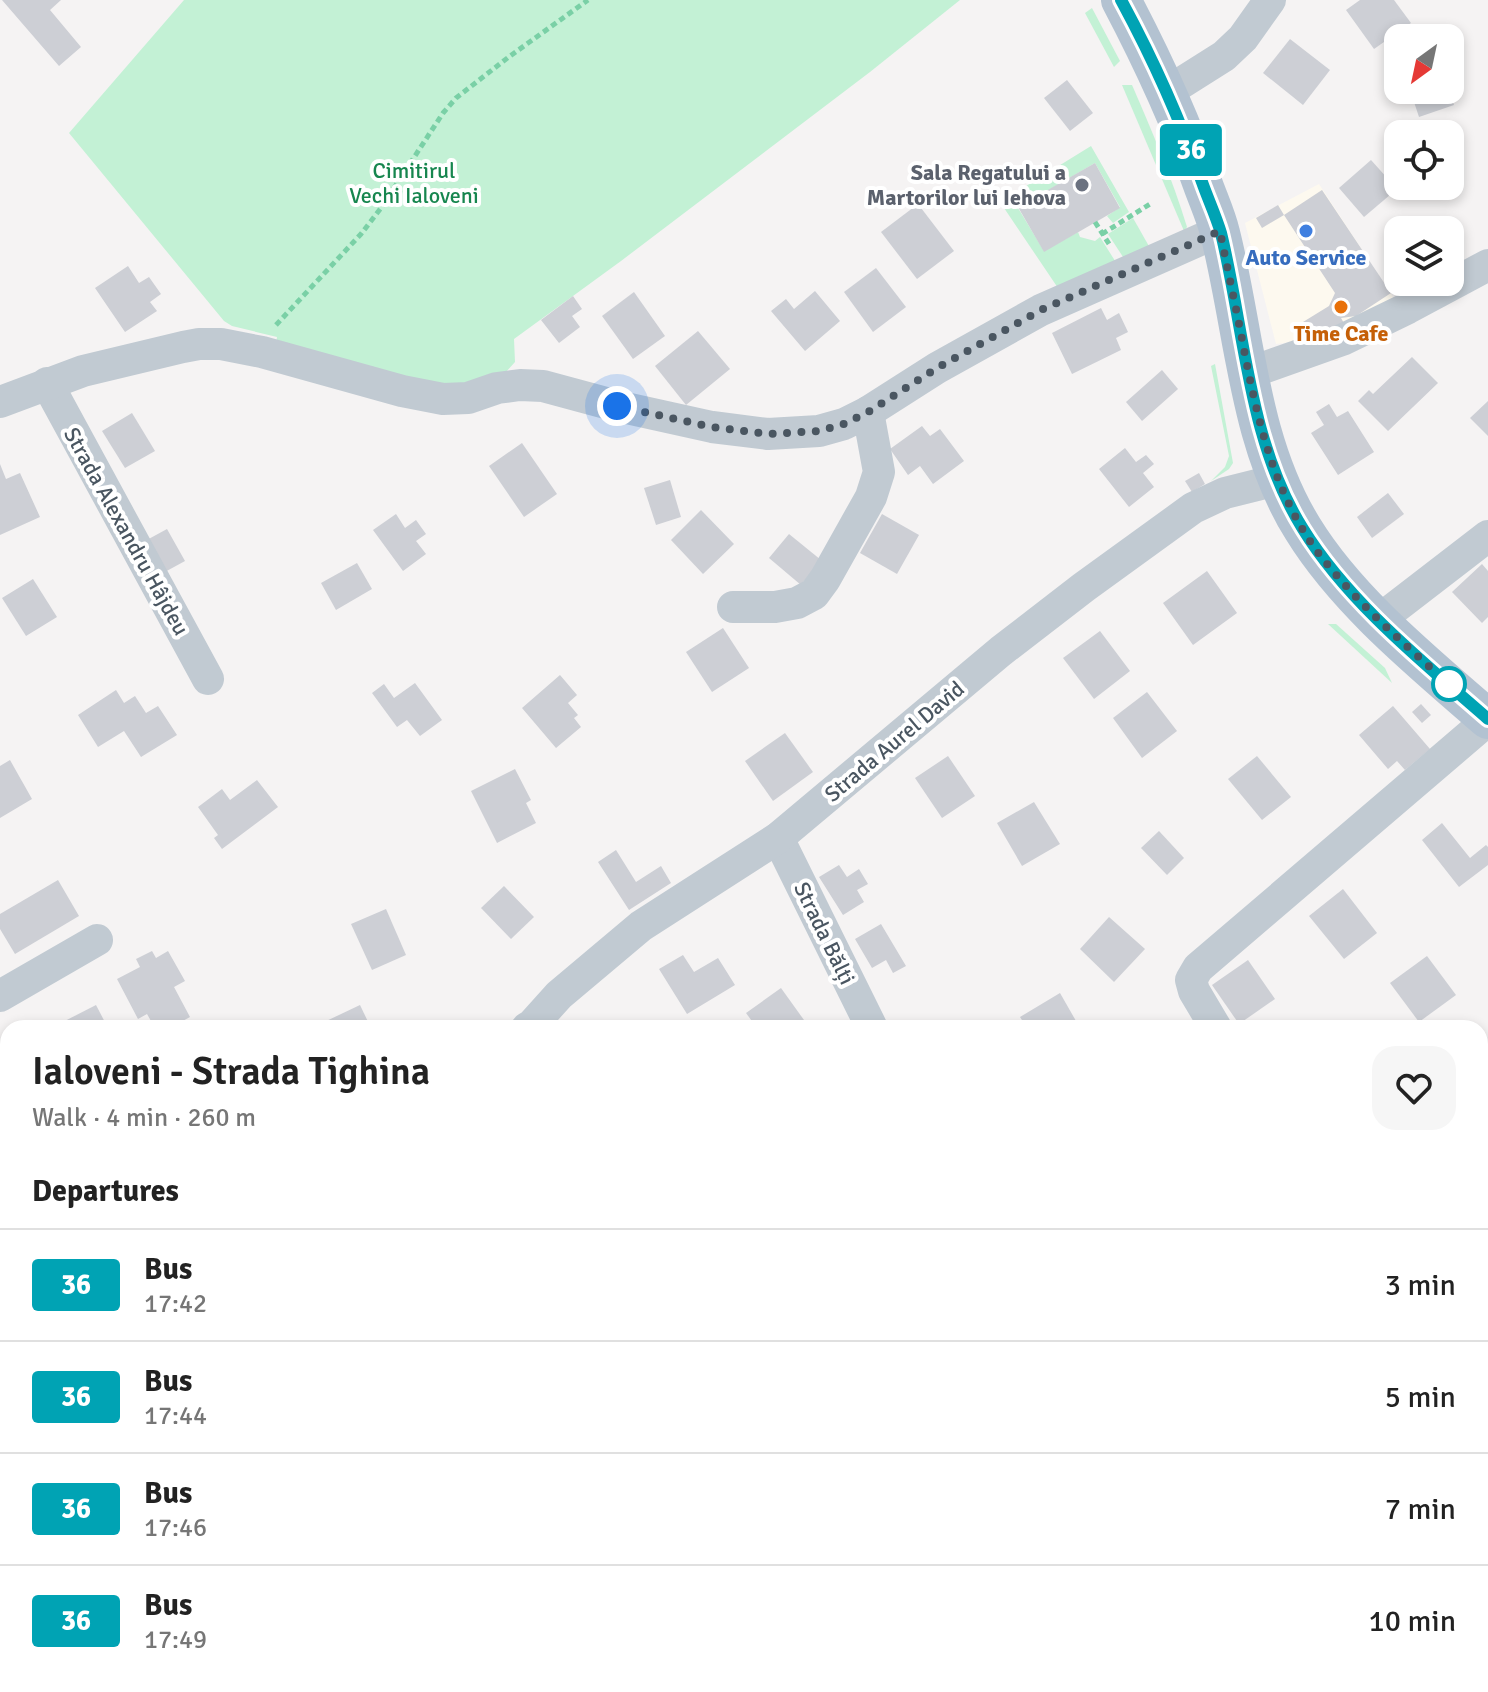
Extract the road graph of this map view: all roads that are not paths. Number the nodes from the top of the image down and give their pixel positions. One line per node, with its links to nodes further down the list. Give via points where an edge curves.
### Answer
1 (1121, 0): 3 (main road)
2 (1270, 0): 3 (street, via 1224,56)
3 (1167, 92): 4 (main road)
4 (1220, 231): 6 (main road); 9 (street, via 1041,310)
5 (1488, 265): 6 (street, via 1342,340)
6 (1249, 373): 10 (main road)
7 (47, 383): 8 (street); 9 (street, via 142,355 221,344 443,399 543,386 712,427 768,434 819,431); 14 (street, Strada Alexandru Hâjdeu)
8 (0, 402)
9 (868, 412): 12 (street, via 879,472 871,497 825,579 814,594 797,603)
10 (1277, 480): 13 (main road, via 1326,563); 16 (street, Strada Aurel David, via 1225,493 1193,508 1001,651)
11 (1488, 536): 13 (street)
12 (733, 607)
13 (1379, 620): 15 (main road)
14 (208, 679)
15 (1488, 720): 21 (street, via 1198,968 1191,980)
16 (778, 838): 19 (street, Strada Aurel David, via 641,926); 20 (street, Strada Bălți)
17 (97, 940): 18 (street)
18 (0, 996)
19 (537, 1020)
20 (868, 1020)
21 (1211, 1020)

